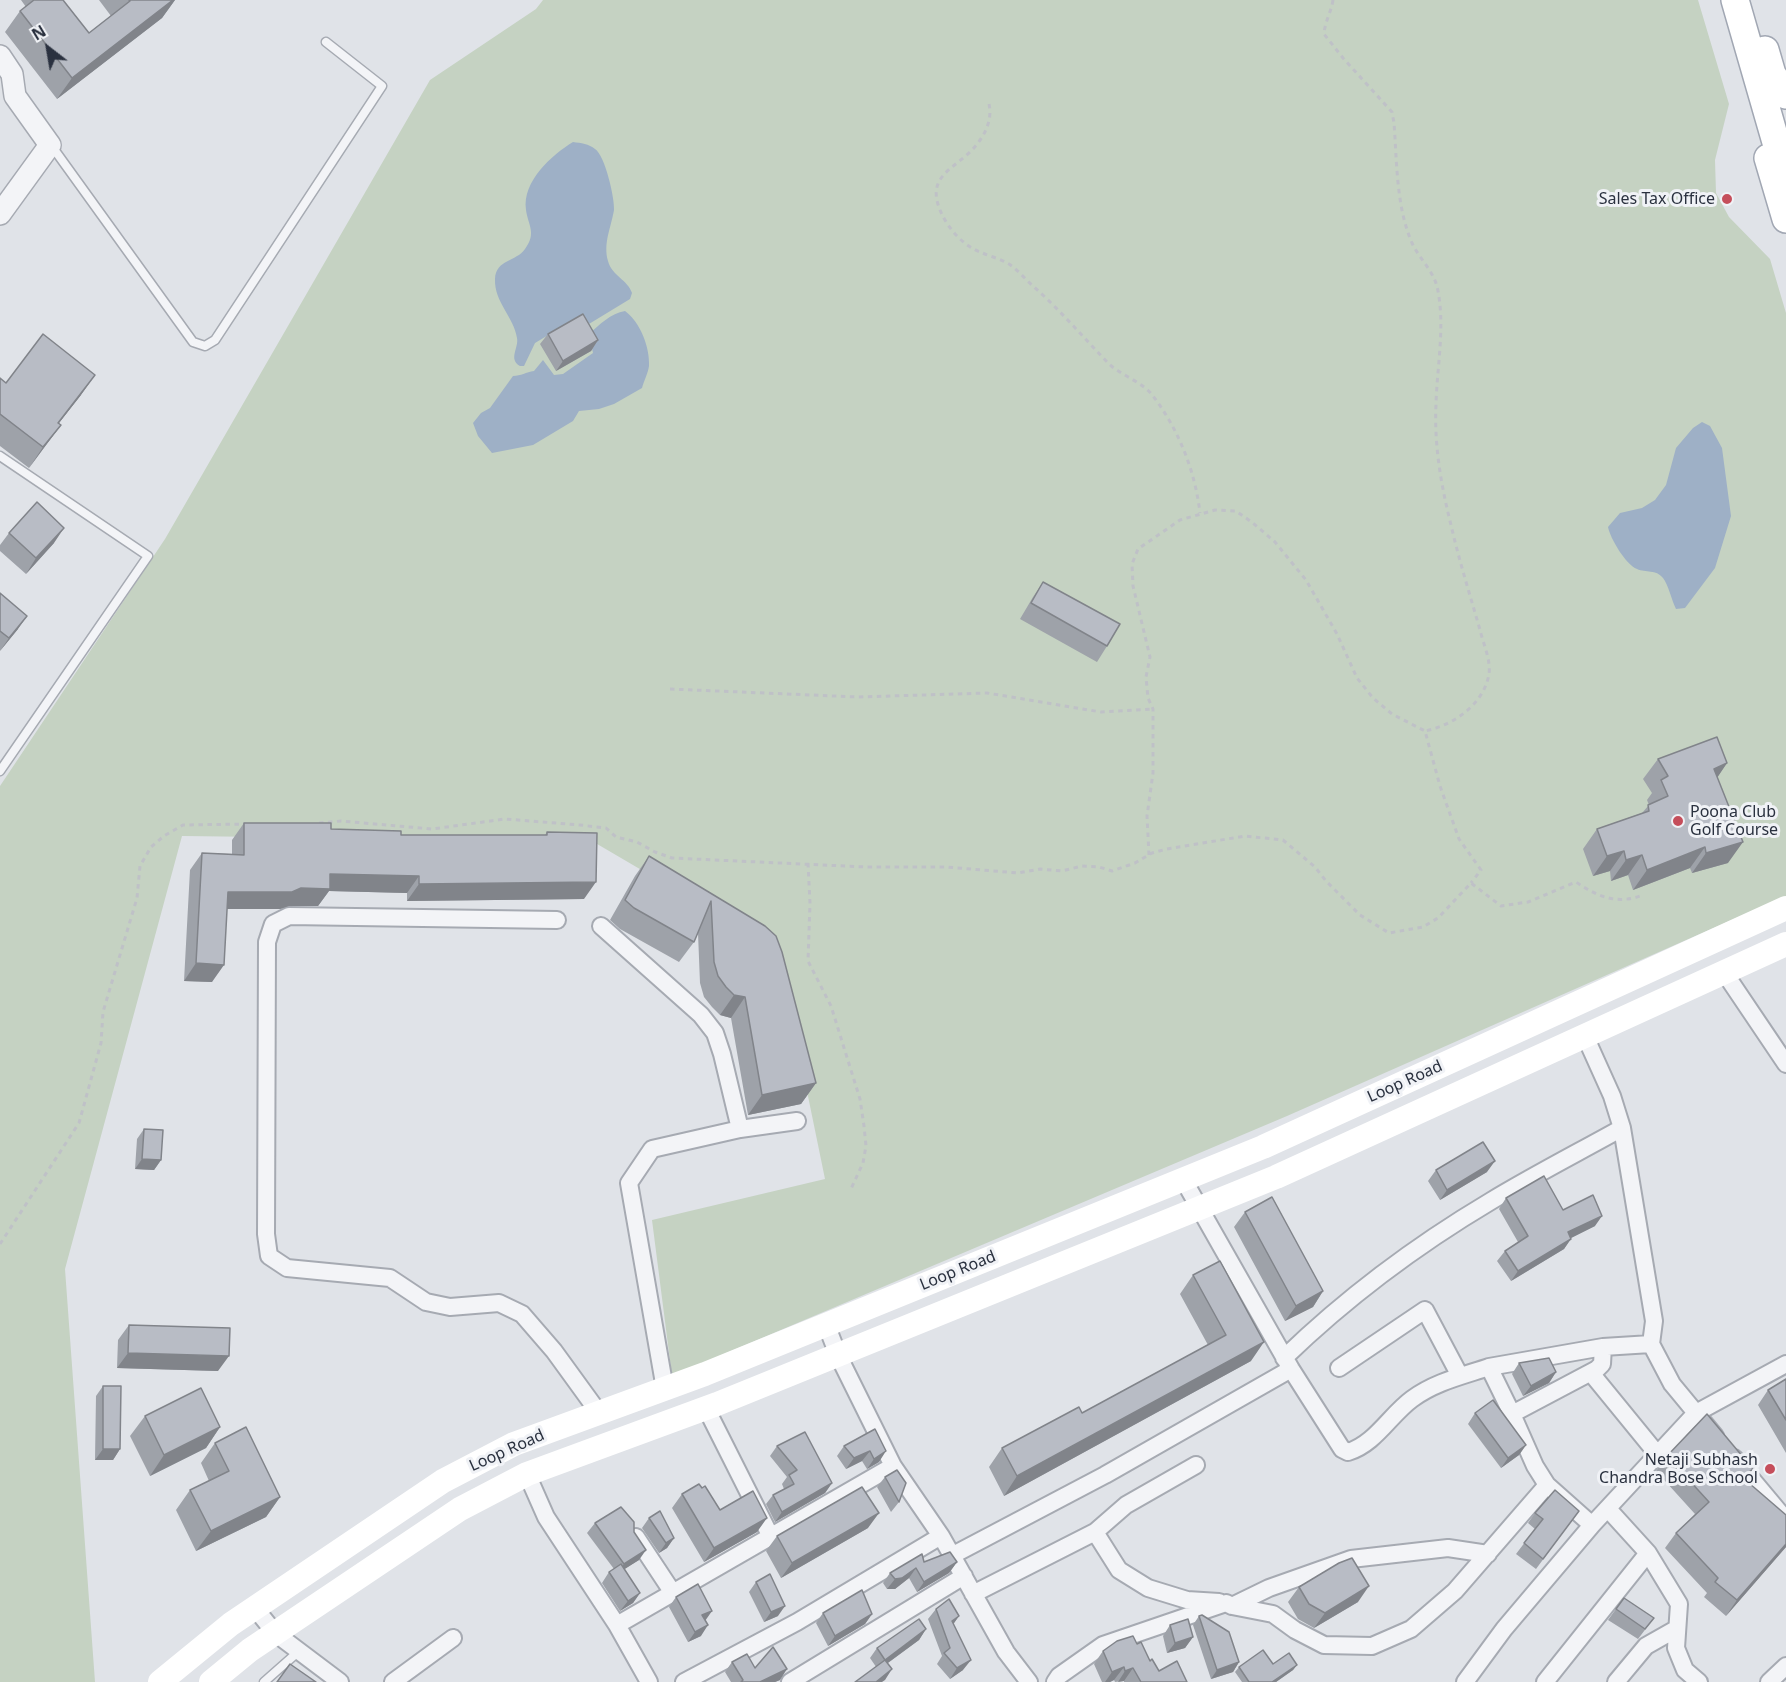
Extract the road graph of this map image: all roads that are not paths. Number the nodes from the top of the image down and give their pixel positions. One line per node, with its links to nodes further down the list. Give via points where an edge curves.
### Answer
1 (1735, 0): 5 (main road)
2 (1752, 0): 5 (main road)
3 (326, 42): 8 (lane, via 382,86 215,340 205,345 193,342)
4 (0, 56): 6 (street, via 12,74)
5 (1772, 83): 7 (main road); 9 (main road); 11 (main road, via 1752,102)
6 (7, 93): 8 (street)
7 (1786, 126)
8 (50, 145): 10 (street)
9 (1786, 177)
10 (0, 214)
11 (1786, 219)
12 (0, 456): 13 (lane, via 148,556)
13 (0, 771)
14 (1786, 908): 24 (main road, Loop Road, via 1263,1147)
15 (557, 920): 38 (street, via 289,916 273,924 267,942 266,1234 269,1256 287,1268 390,1278 426,1302 450,1307 499,1303 522,1314)
16 (601, 926): 23 (street, via 715,1033)
17 (1786, 944): 18 (main road, Loop Road)
18 (1724, 972): 19 (main road, Loop Road); 20 (street)
19 (1585, 1036): 22 (street); 25 (main road, Loop Road, via 1276,1177)
20 (1786, 1064)
21 (797, 1121): 23 (street)
22 (1622, 1128): 27 (street, via 1652,1312); 30 (street, via 1438,1234 1321,1322)
23 (740, 1129): 36 (street, via 652,1149 629,1183)
24 (1183, 1179): 25 (street); 26 (main road, Loop Road)
25 (1199, 1208): 29 (main road, Loop Road); 30 (street)
26 (826, 1324): 29 (street); 36 (main road, Loop Road)
27 (1651, 1344): 28 (street); 39 (street, via 1672,1384)
28 (1604, 1347): 32 (street); 34 (street, via 1602,1364)
29 (838, 1355): 37 (main road, Loop Road); 43 (street)
30 (1288, 1364): 35 (street, via 1342,1449 1348,1452 1356,1450 1410,1400 1435,1384); 55 (street, via 1105,1475)
31 (1786, 1364): 39 (street)
32 (1489, 1367): 35 (street); 40 (street)
33 (1339, 1368): 35 (street, via 1425,1310)
34 (1591, 1373): 40 (street); 41 (street)
35 (1460, 1376)
36 (665, 1389): 38 (main road, Loop Road)
37 (706, 1408): 44 (main road, Loop Road); 52 (street)
38 (599, 1413): 60 (main road, Loop Road, via 514,1444 443,1481)
39 (1696, 1413): 41 (street); 47 (street)
40 (1512, 1414): 45 (street)
41 (1658, 1455): 46 (street)
42 (1196, 1465): 49 (street, via 1126,1505)
43 (894, 1466): 50 (street); 52 (street)
44 (527, 1474): 61 (street, via 546,1517); 63 (main road, Loop Road, via 460,1509)
45 (1547, 1485): 48 (street); 54 (street)
46 (1608, 1509): 48 (street); 53 (street)
47 (1786, 1520)
48 (1592, 1525): 78 (street, via 1504,1629)
49 (1095, 1532): 58 (street); 59 (street, via 1119,1570 1148,1588 1187,1600)
50 (942, 1536): 55 (street); 74 (street, via 797,1622)
51 (636, 1537): 57 (street)
52 (771, 1537): 57 (street)
53 (1648, 1553): 62 (street, via 1679,1604); 79 (street)
54 (1488, 1554): 59 (street, via 1448,1548 1351,1559); 59 (street, via 1455,1592 1411,1629 1372,1646 1324,1645 1273,1614)
55 (953, 1555): 56 (street)
56 (964, 1576): 58 (street); 75 (street)
57 (673, 1593): 61 (street)
58 (973, 1594): 76 (street, via 1006,1652)
59 (1229, 1604): 77 (street, via 1103,1645)
60 (255, 1608): 63 (street); 68 (main road, Loop Road)
61 (617, 1625): 73 (street)
62 (1676, 1629): 67 (street, via 1676,1648 1685,1670); 80 (street, via 1647,1646)
63 (275, 1633): 65 (street); 69 (main road, Loop Road)
64 (453, 1638): 72 (street)
65 (298, 1652): 70 (lane); 71 (street)
66 (1786, 1666): 81 (street)
67 (1695, 1681)
68 (160, 1682)
69 (211, 1682)
70 (264, 1682)
71 (340, 1682)
72 (393, 1682)
73 (650, 1682)
74 (684, 1682)
75 (790, 1682)
76 (1029, 1682)
77 (1055, 1682)
78 (1465, 1682)
79 (1545, 1682)
80 (1616, 1682)
81 (1769, 1682)

